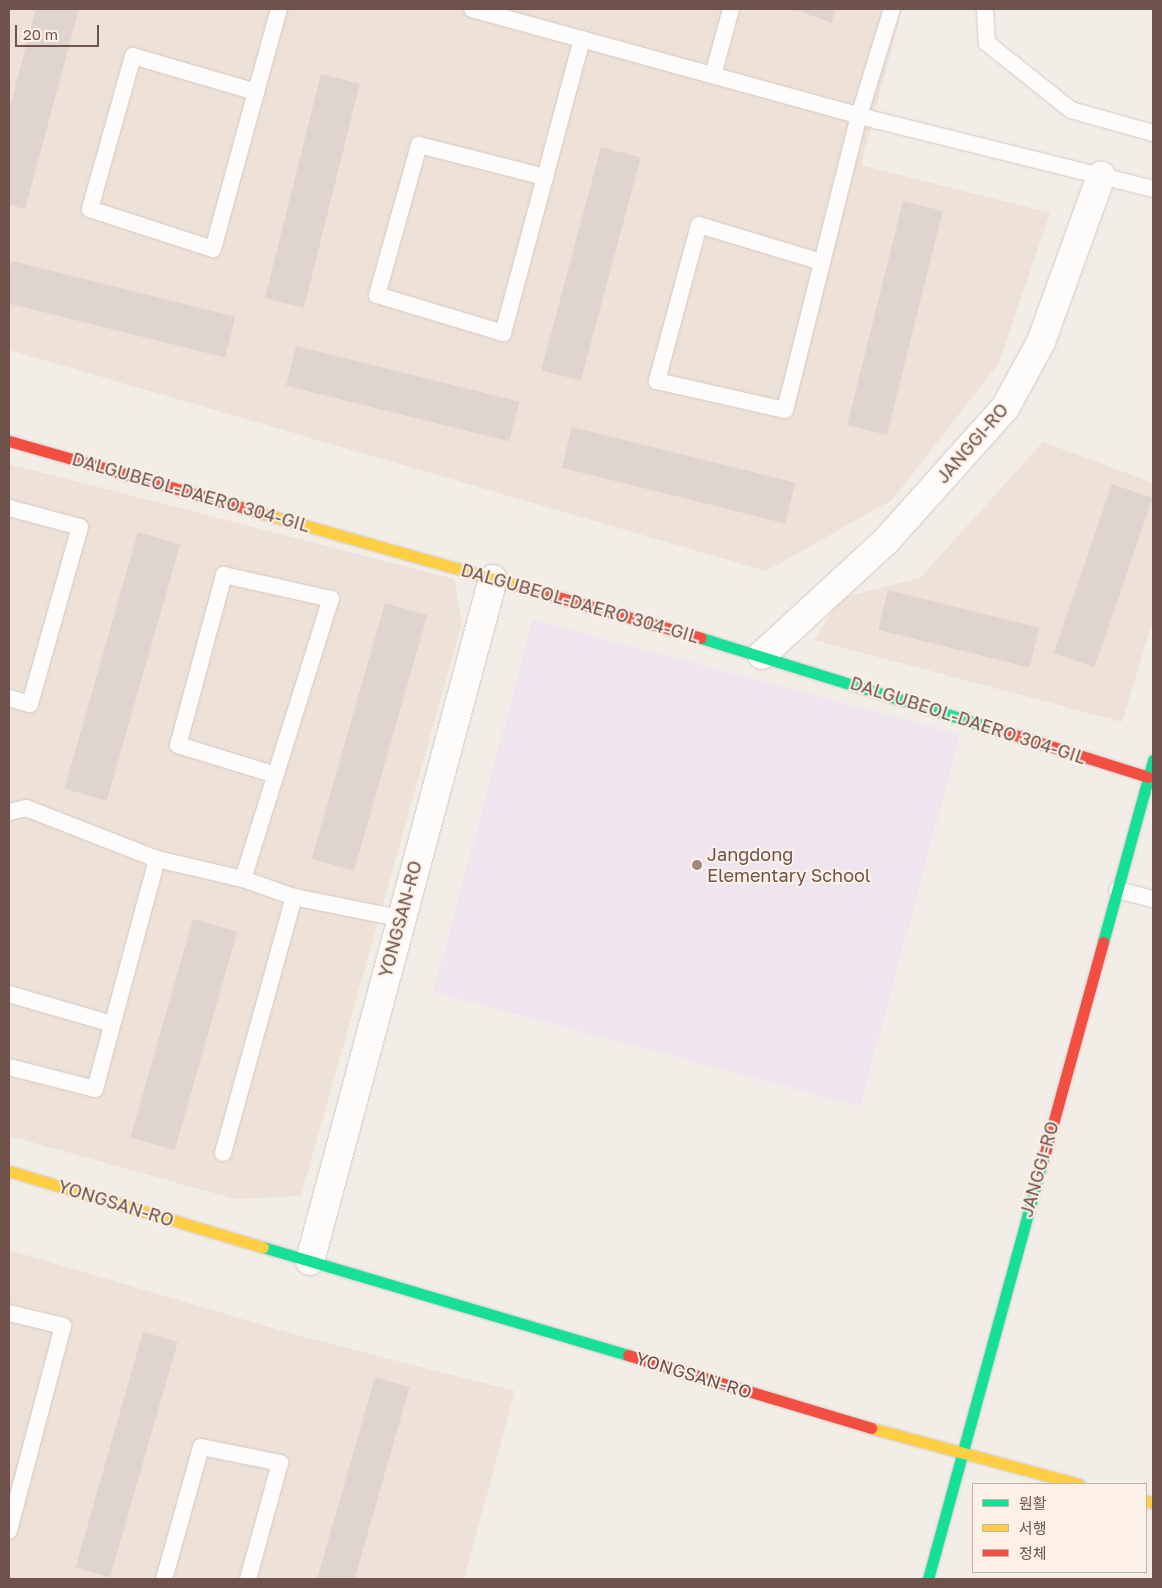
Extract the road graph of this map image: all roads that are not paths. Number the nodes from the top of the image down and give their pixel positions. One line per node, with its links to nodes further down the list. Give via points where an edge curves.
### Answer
1 (279, 9): 8 (lane)
2 (472, 9): 6 (lane)
3 (731, 9): 7 (lane)
4 (892, 9): 9 (lane)
5 (986, 9): 10 (lane, via 987,43 1071,110)
6 (582, 39): 7 (lane); 12 (lane)
7 (712, 75): 9 (lane)
8 (256, 92): 8 (lane, via 213,249 90,209 133,56)
9 (859, 116): 11 (lane); 14 (lane)
10 (1153, 133)
11 (1101, 176): 13 (lane); 18 (street, JANGGI-RO, via 1041,342 1005,408 886,541)
12 (545, 177): 12 (lane, via 503,332 377,295 420,145)
13 (1153, 189)
14 (822, 262): 14 (lane, via 786,410 658,381 699,225)
15 (9, 441): 17 (main road, DALGUBEOL-DAERO 304-GIL)
16 (9, 508): 19 (lane, via 80,527 30,704)
17 (493, 578): 18 (main road, DALGUBEOL-DAERO 304-GIL); 29 (street, YONGSAN-RO)
18 (762, 655): 22 (main road, DALGUBEOL-DAERO 304-GIL)
19 (9, 698)
20 (1153, 760): 22 (main road, JANGGI-RO)
21 (276, 775): 21 (lane, via 330,599 224,575 178,745); 25 (lane)
22 (1148, 777): 26 (main road, JANGGI-RO)
23 (9, 812): 24 (lane, via 26,808)
24 (157, 859): 25 (lane); 31 (lane)
25 (243, 879): 27 (lane)
26 (1117, 890): 28 (lane); 37 (main road, JANGGI-RO)
27 (294, 897): 29 (lane); 33 (lane)
28 (1153, 899)
29 (399, 918): 35 (street, YONGSAN-RO)
30 (9, 994): 31 (lane)
31 (112, 1024): 32 (lane, via 95,1089)
32 (9, 1067)
33 (223, 1153)
34 (9, 1171): 35 (main road, YONGSAN-RO)
35 (310, 1261): 37 (main road, YONGSAN-RO)
36 (9, 1313): 39 (lane, via 63,1326)
37 (959, 1454): 38 (main road, YONGSAN-RO); 42 (main road, JANGGI-RO)
38 (1075, 1483)
39 (9, 1531)
40 (164, 1579): 41 (lane, via 200,1447 280,1463)
41 (248, 1579)
42 (928, 1579)

